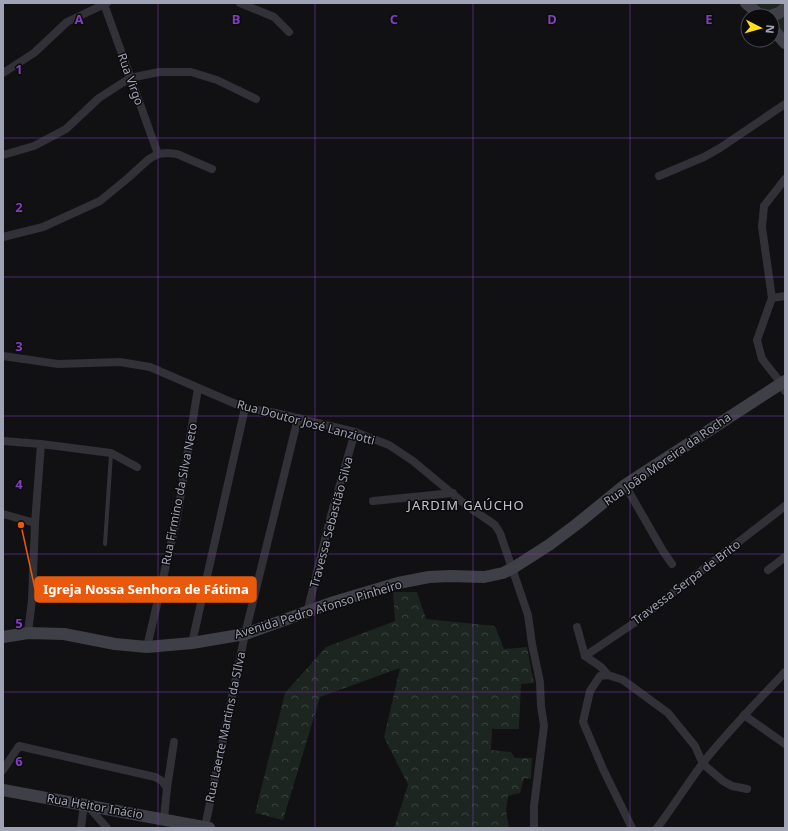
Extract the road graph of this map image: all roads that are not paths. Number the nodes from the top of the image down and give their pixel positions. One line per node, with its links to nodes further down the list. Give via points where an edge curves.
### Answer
1 (240, 3): 3 (street, via 274,17)
2 (105, 4): 4 (street, via 67,22 34,53); 5 (street, Rua Virgo)
3 (289, 32)
4 (3, 73)
5 (130, 78): 6 (street, via 159,72 191,72 217,80); 8 (street, Rua Virgo); 9 (street, via 99,98 66,129 34,146)
6 (256, 99)
7 (785, 104): 11 (street, via 720,148)
8 (158, 154): 10 (street, via 177,154); 13 (street, via 100,201 43,227)
9 (3, 155)
10 (212, 169)
11 (659, 176)
12 (785, 179): 15 (street, via 764,206 762,227)
13 (3, 237)
14 (785, 296): 15 (street)
15 (772, 298): 17 (street, via 757,340 762,359)
16 (3, 356): 18 (street, Rua Doutor José Lanziotti, via 58,364 127,363 150,367)
17 (784, 385): 26 (street, Rua João Moreira da Rocha)
18 (198, 388): 19 (street, Rua Doutor José Lanziotti); 43 (street, Rua Firmino da Silva Neto, via 177,518)
19 (245, 408): 20 (street, Rua Doutor José Lanziotti); 42 (street)
20 (298, 418): 21 (street, Rua Doutor José Lanziotti); 40 (street, Rua Laerte Martins da SIlva)
21 (355, 432): 27 (street, Rua Doutor José Lanziotti, via 389,445); 37 (street, Travessa Sebastião Silva)
22 (3, 441): 23 (street)
23 (41, 444): 24 (street); 31 (street)
24 (111, 453): 25 (street); 32 (lane)
25 (137, 466)
26 (625, 485): 34 (street); 35 (street, Rua João Moreira da Rocha, via 549,545)
27 (453, 493): 28 (street); 35 (street, Rua Doutor José Lanziotti, via 495,526)
28 (372, 501)
29 (785, 506): 44 (street, Travessa Serpa de Brito, via 634,623)
30 (3, 514): 31 (street)
31 (35, 523): 39 (street)
32 (105, 544)
33 (785, 557): 36 (street)
34 (672, 564)
35 (513, 568): 37 (street, Avenida Pedro Afonso Pinheiro, via 484,577 429,577 398,583); 60 (street, Rua Doutor José Lanziotti, via 528,615 540,682 544,726 534,806)
36 (768, 570)
37 (307, 612): 40 (street, Avenida Pedro Afonso Pinheiro)
38 (578, 627): 44 (street)
39 (28, 633): 41 (street, Avenida Pedro Afonso Pinheiro); 43 (street, Avenida Pedro Afonso Pinheiro, via 64,634)
40 (245, 634): 42 (street, Avenida Pedro Afonso Pinheiro); 59 (street, Rua Laerte Martins da SIlva)
41 (3, 637)
42 (192, 643): 43 (street, Avenida Pedro Afonso Pinheiro)
43 (147, 647)
44 (585, 656): 46 (street, via 601,667)
45 (785, 672): 47 (street)
46 (604, 675): 50 (street, via 623,680 668,713 695,746); 61 (street, via 590,691 583,722)
47 (744, 715): 49 (street); 50 (street)
48 (174, 742): 52 (street)
49 (785, 744)
50 (703, 764): 53 (street, via 723,781); 62 (street)
51 (3, 770): 52 (street, via 20,746 156,777)
52 (167, 788): 56 (street)
53 (747, 789)
54 (3, 790): 55 (street, Rua Heitor Inácio)
55 (85, 804): 56 (street, Rua Heitor Inácio); 57 (street); 58 (street)
56 (164, 819): 59 (street, Rua Heitor Inácio)
57 (81, 828)
58 (107, 828)
59 (207, 828)
60 (534, 828)
61 (632, 828)
62 (657, 828)

